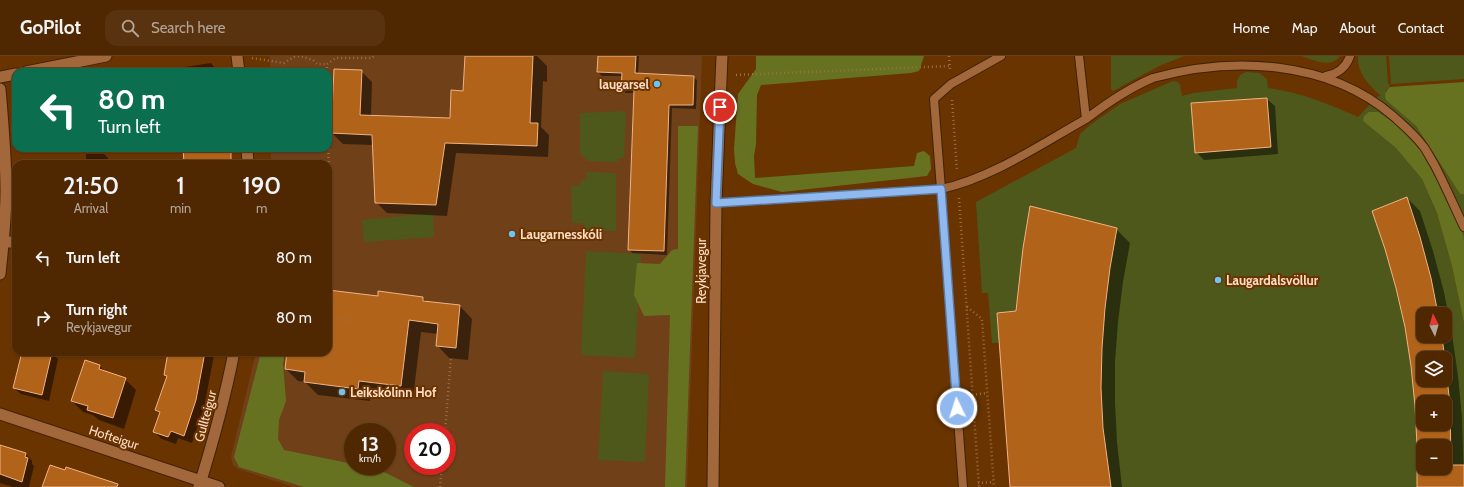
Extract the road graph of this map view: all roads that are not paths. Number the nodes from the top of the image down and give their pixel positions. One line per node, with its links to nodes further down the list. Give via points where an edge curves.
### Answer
1 (106, 56): 9 (street)
2 (722, 56): 17 (street, Reykjavegur)
3 (1001, 56): 16 (lane, via 951,84 934,99)
4 (1079, 56): 15 (lane)
5 (1350, 56): 12 (lane, via 1346,65 1333,75)
6 (242, 57): 10 (street)
7 (1217, 58): 8 (lane)
8 (1204, 64): 12 (lane, via 1257,61); 15 (lane, via 1178,69 1153,78 1113,99)
9 (46, 68)
10 (240, 68)
11 (12, 75): 13 (street)
12 (1326, 76): 18 (lane, via 1361,93 1384,108 1424,146)
13 (0, 77)
14 (0, 89): 19 (street, via 6,192)
15 (1086, 119): 16 (lane, via 997,169)
16 (941, 189): 17 (lane); 27 (lane)
17 (716, 203): 26 (street, Reykjavegur)
18 (1464, 227)
19 (3, 242): 20 (street); 21 (street)
20 (12, 242)
21 (0, 274)
22 (233, 356): 24 (street, Gullteigur, via 221,412)
23 (0, 414): 24 (street, Hofteigur)
24 (199, 484): 25 (street, Hofteigur)
25 (219, 487)
26 (713, 487)
27 (963, 487)

